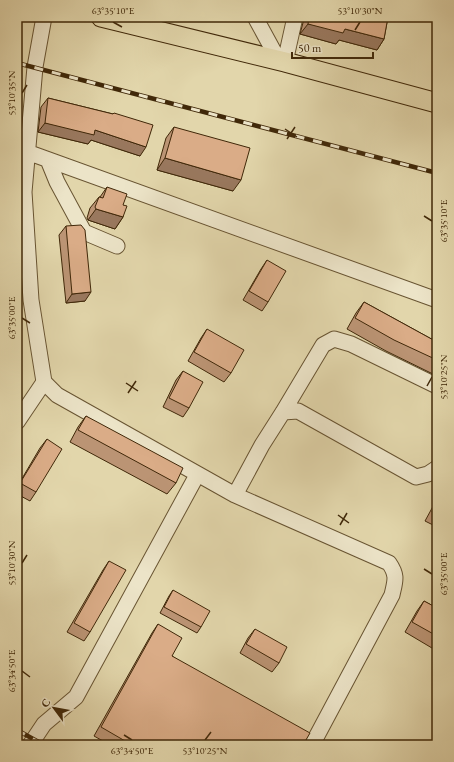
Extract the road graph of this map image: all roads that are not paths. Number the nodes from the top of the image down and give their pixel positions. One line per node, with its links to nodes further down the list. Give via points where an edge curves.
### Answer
1 (44, 17): 8 (street, via 35,67)
2 (101, 17): 5 (main road)
3 (255, 17): 6 (street)
4 (295, 17): 6 (street)
5 (129, 20): 6 (main road)
6 (282, 62): 7 (main road)
7 (437, 103)
8 (27, 152): 9 (street); 10 (street)
9 (48, 160): 11 (street, via 84,232); 12 (street)
10 (21, 192): 13 (street, via 31,300)
11 (118, 246)
12 (437, 300)
13 (44, 382): 16 (street); 18 (street, via 57,395)
14 (437, 386): 15 (street, via 351,344 334,339 323,345)
15 (283, 412): 17 (street, via 298,411 416,477); 19 (street)
16 (17, 422)
17 (437, 468)
18 (197, 475): 19 (street); 20 (street, via 76,697 44,724)
19 (235, 495): 21 (street, via 389,563 394,571 396,579 392,595)
20 (30, 745)
21 (312, 745)

